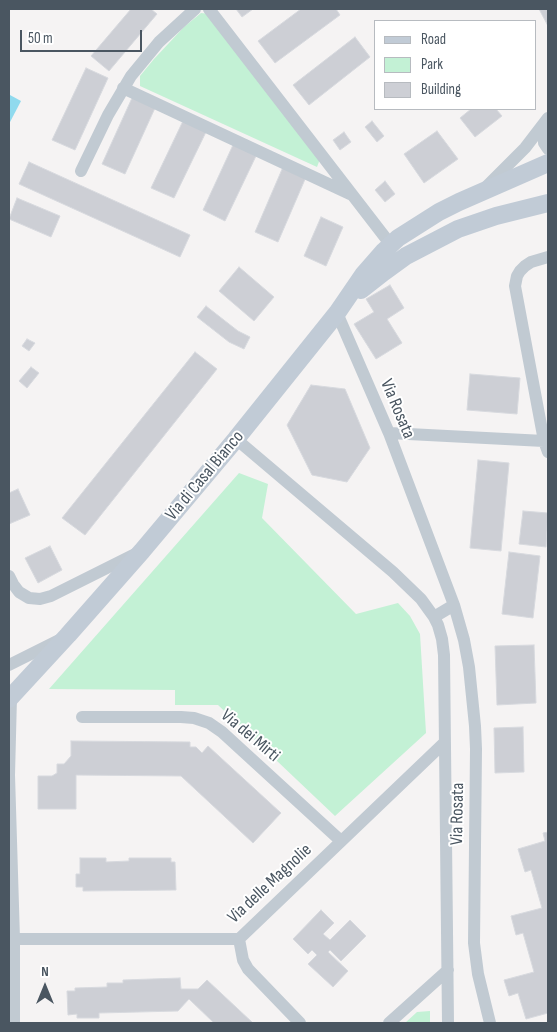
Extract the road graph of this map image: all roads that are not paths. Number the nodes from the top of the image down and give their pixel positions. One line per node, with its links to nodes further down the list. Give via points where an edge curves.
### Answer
1 (195, 9): 3 (street, via 154,48)
2 (209, 9): 10 (street)
3 (123, 88): 8 (street); 10 (street)
4 (548, 118): 9 (street, via 525,148)
5 (548, 123): 6 (street, via 544,143)
6 (548, 149)
7 (548, 163): 9 (main road, Via di Casal Bianco)
8 (81, 171)
9 (480, 193): 12 (main road, Via di Casal Bianco, via 439,212)
10 (353, 195): 12 (street)
11 (548, 203): 14 (main road, Via di Casal Bianco, via 496,216 431,243 384,272)
12 (391, 245): 14 (main road, Via di Casal Bianco, via 363,275)
13 (548, 257): 17 (street, via 524,266 515,286)
14 (337, 312): 15 (street, Via Rosata); 16 (main road, Via di Casal Bianco)
15 (389, 432): 17 (street); 20 (street, Via Rosata)
16 (236, 439): 18 (main road, Via di Casal Bianco); 21 (street, Via Rosata, via 393,572 421,599)
17 (546, 447)
18 (142, 551): 19 (street, via 40,599 24,596); 22 (main road, Via di Casal Bianco)
19 (9, 576)
20 (454, 605): 21 (street); 36 (street, Via Rosata, via 470,667 475,726 474,943)
21 (434, 617): 26 (street, Via Rosata, via 443,648)
22 (68, 635): 23 (street, Via di Casal Bianco); 24 (main road, Via di Casal Bianco)
23 (9, 665)
24 (10, 698): 27 (street)
25 (82, 717): 28 (street, Via dei Mirti, via 182,717 209,723)
26 (445, 742): 28 (street, Via delle Magnolie); 31 (street, Via Rosata)
27 (9, 775): 29 (street)
28 (341, 841): 30 (street, Via delle Magnolie)
29 (14, 939): 30 (street, Via delle Magnolie); 32 (street)
30 (239, 939): 33 (street, via 248,969)
31 (448, 970): 34 (street); 35 (street, Via Rosata)
32 (14, 1023)
33 (300, 1023)
34 (388, 1023)
35 (448, 1023)
36 (490, 1023)

